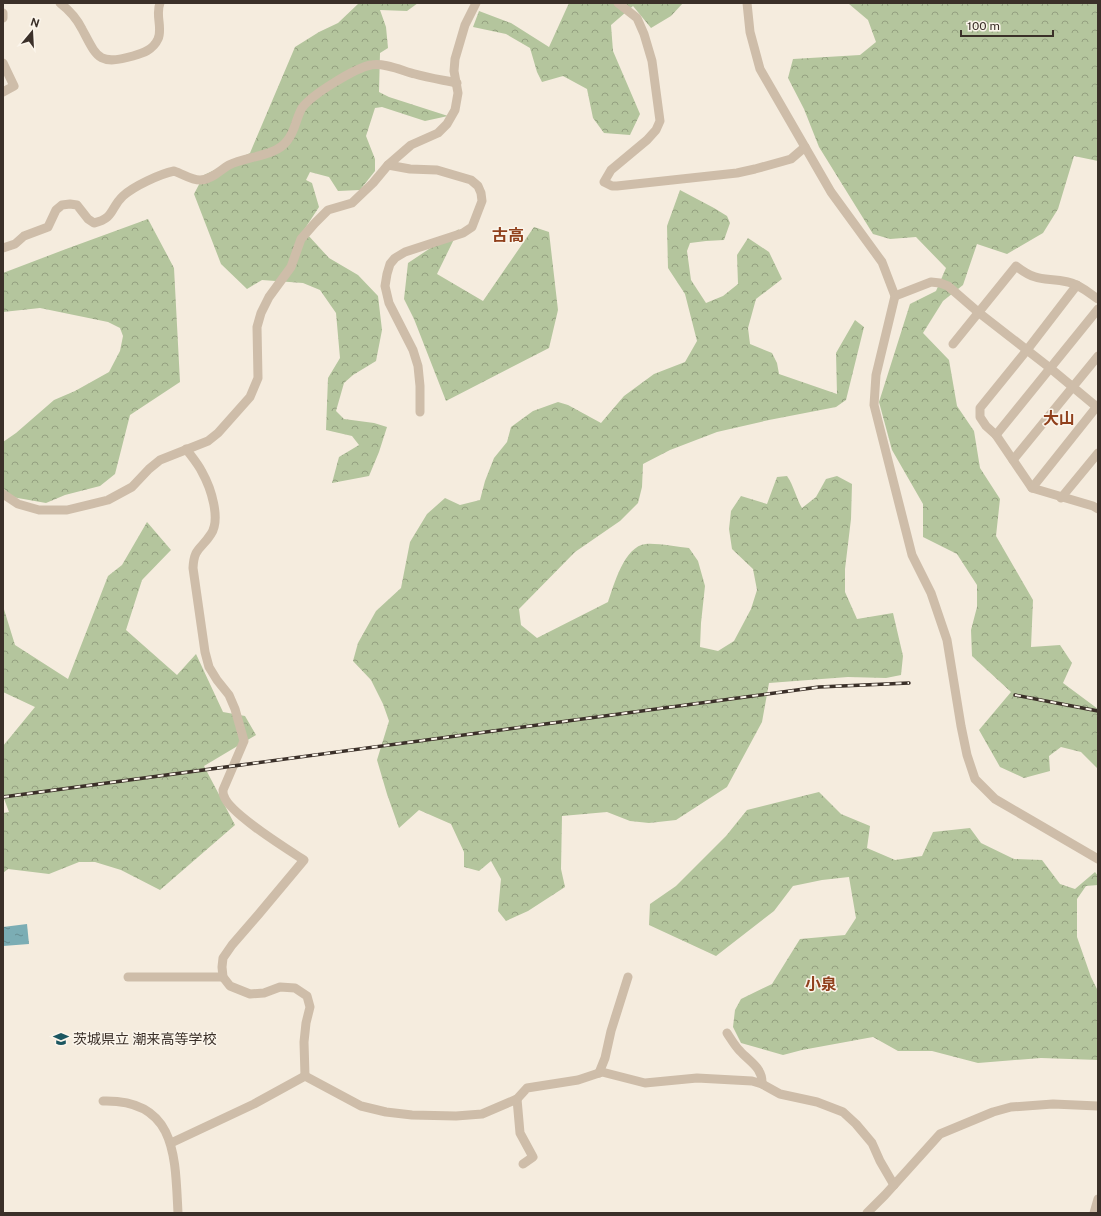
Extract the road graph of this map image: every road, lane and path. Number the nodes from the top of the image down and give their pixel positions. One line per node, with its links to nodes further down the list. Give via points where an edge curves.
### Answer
1 (60, 3): 2 (street, via 76,19 93,51 103,58 114,61 142,54 156,43)
2 (160, 3)
3 (476, 3): 7 (street, via 465,25 455,59)
4 (618, 3): 9 (street, via 637,18 644,34 652,61 660,120 656,130 647,140 611,170 604,182 617,186 755,170 791,159)
5 (747, 3): 9 (street, via 750,32 760,69)
6 (3, 63): 8 (street, via 14,86)
7 (457, 83): 10 (street, via 457,103 447,124 438,133 411,145); 11 (street, via 416,75 380,64 371,65 355,71 310,99 302,108 287,142 277,149 235,162 204,180 188,178 174,171 163,174 128,192 110,217 104,221 94,223 77,205 62,206 56,210 48,227)
8 (3, 92)
9 (805, 147): 13 (street, via 831,192 882,262)
10 (388, 165): 23 (street, via 410,170 437,170 471,180 481,193 482,201 472,227 463,233 405,252 395,258 386,274 385,286 389,303 413,350 418,366); 25 (street, via 373,184 352,203 328,210 301,239 290,267 261,313 257,327 258,378 250,397 218,433 208,441)
11 (3, 248)
12 (1077, 285): 14 (street); 16 (street, via 1036,278 1016,266); 18 (street)
13 (895, 296): 16 (street, via 931,282 940,283 948,286); 32 (street, via 876,375 874,405 912,554 931,593 947,640 961,726 975,779 995,799)
14 (1098, 299)
15 (1098, 309): 20 (street)
16 (978, 312): 17 (street); 18 (street)
17 (953, 344)
18 (1027, 350): 20 (street); 24 (street, via 980,408 980,417)
19 (1098, 356): 21 (street)
20 (1050, 368): 21 (street); 24 (street)
21 (1073, 388): 22 (street); 27 (street)
22 (1097, 407): 28 (street)
23 (420, 412)
24 (996, 435): 27 (street)
25 (186, 449): 29 (street, via 160,460 132,487 108,500 67,510 39,510 18,504); 34 (street, via 203,473 215,509 216,521 212,534 194,554 193,568 205,652 209,667 229,695 244,741 223,790 224,796 244,819 304,860 223,958)
26 (1098, 453): 30 (street)
27 (1014, 460): 28 (street)
28 (1032, 488): 30 (street)
29 (3, 494)
30 (1061, 498): 31 (street)
31 (1096, 505)
32 (1098, 859)
33 (128, 977): 34 (street)
34 (223, 977): 38 (street, via 230,986 250,994 264,993 280,987 295,988 307,996 310,1007 304,1042)
35 (628, 977): 37 (street)
36 (727, 1033): 39 (street, via 739,1050 759,1069)
37 (599, 1073): 39 (street, via 645,1083 698,1078 752,1081); 40 (street, via 578,1080 527,1088)
38 (305, 1076): 40 (street, via 361,1106 386,1112 456,1116 482,1114); 43 (street, via 254,1104)
39 (762, 1084): 45 (street, via 780,1094 817,1102 843,1112 872,1143)
40 (517, 1099): 44 (street, via 520,1133 532,1157)
41 (103, 1101): 43 (street, via 111,1100 150,1111 161,1122)
42 (1098, 1106): 45 (street, via 1053,1104 1011,1107 993,1112 940,1134)
43 (171, 1143): 47 (street, via 176,1170)
44 (523, 1164)
45 (894, 1185): 48 (street)
46 (1098, 1199): 49 (street)
47 (178, 1213)
48 (867, 1213)
49 (1094, 1213)

